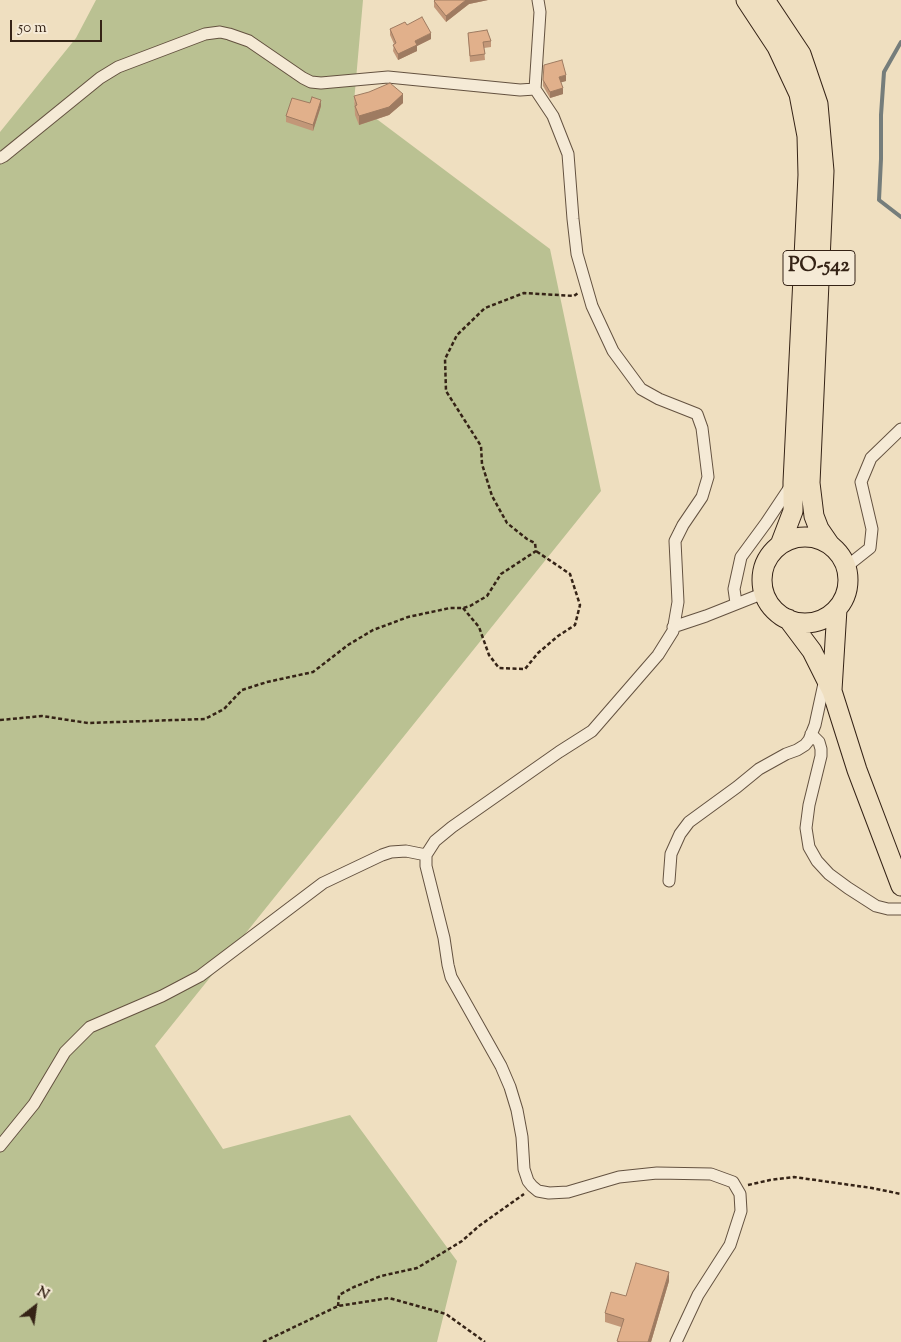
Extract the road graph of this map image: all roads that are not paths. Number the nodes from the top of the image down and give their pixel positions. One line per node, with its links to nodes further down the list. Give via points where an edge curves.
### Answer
1 (538, 0): 4 (street)
2 (746, 0): 7 (main road, PO-542, via 777,47 799,94 807,136 808,175)
3 (765, 0): 9 (main road, PO-542, via 801,54 818,104 824,171 810,483 814,516)
4 (535, 89): 5 (street, via 388,77 311,82 249,41 220,32 204,34 118,67); 15 (street, via 554,116 568,154 576,254 592,306 613,351 641,389 697,414 702,428 708,477 702,497 675,541 678,602)
5 (0, 158)
6 (901, 429): 10 (street, via 871,458 861,482 872,529 870,548)
7 (793, 482): 8 (main road, PO-542, via 793,511); 12 (street, via 741,557 734,589)
8 (780, 545): 9 (main road, via 805,537); 11 (main road, PO-542, via 765,566)
9 (830, 545): 10 (main road, PO-542)
10 (846, 567): 13 (main road, via 848,582)
11 (764, 592): 12 (street); 14 (main road, via 773,608)
12 (736, 603): 15 (street)
13 (838, 609): 14 (main road, via 823,619 806,623); 16 (main road)
14 (788, 619): 16 (main road, via 812,650)
15 (673, 627): 18 (street, via 658,656 592,732 452,827 434,841)
16 (828, 685): 17 (street); 20 (main road)
17 (811, 734): 19 (street, via 804,746 759,769 689,822 671,854); 21 (street, via 819,742 821,756 807,820 809,847 829,874 848,888 876,906)
18 (426, 855): 22 (street, via 391,852 323,883 200,976 90,1027 65,1052 34,1104); 23 (street, via 451,977 510,1087 522,1137 524,1169 532,1186 549,1193 568,1192 619,1177 657,1173 712,1174 733,1182 737,1188 741,1211 730,1245 698,1295)
19 (669, 881)
20 (901, 886)
21 (901, 909)
22 (0, 1146)
23 (676, 1342)

